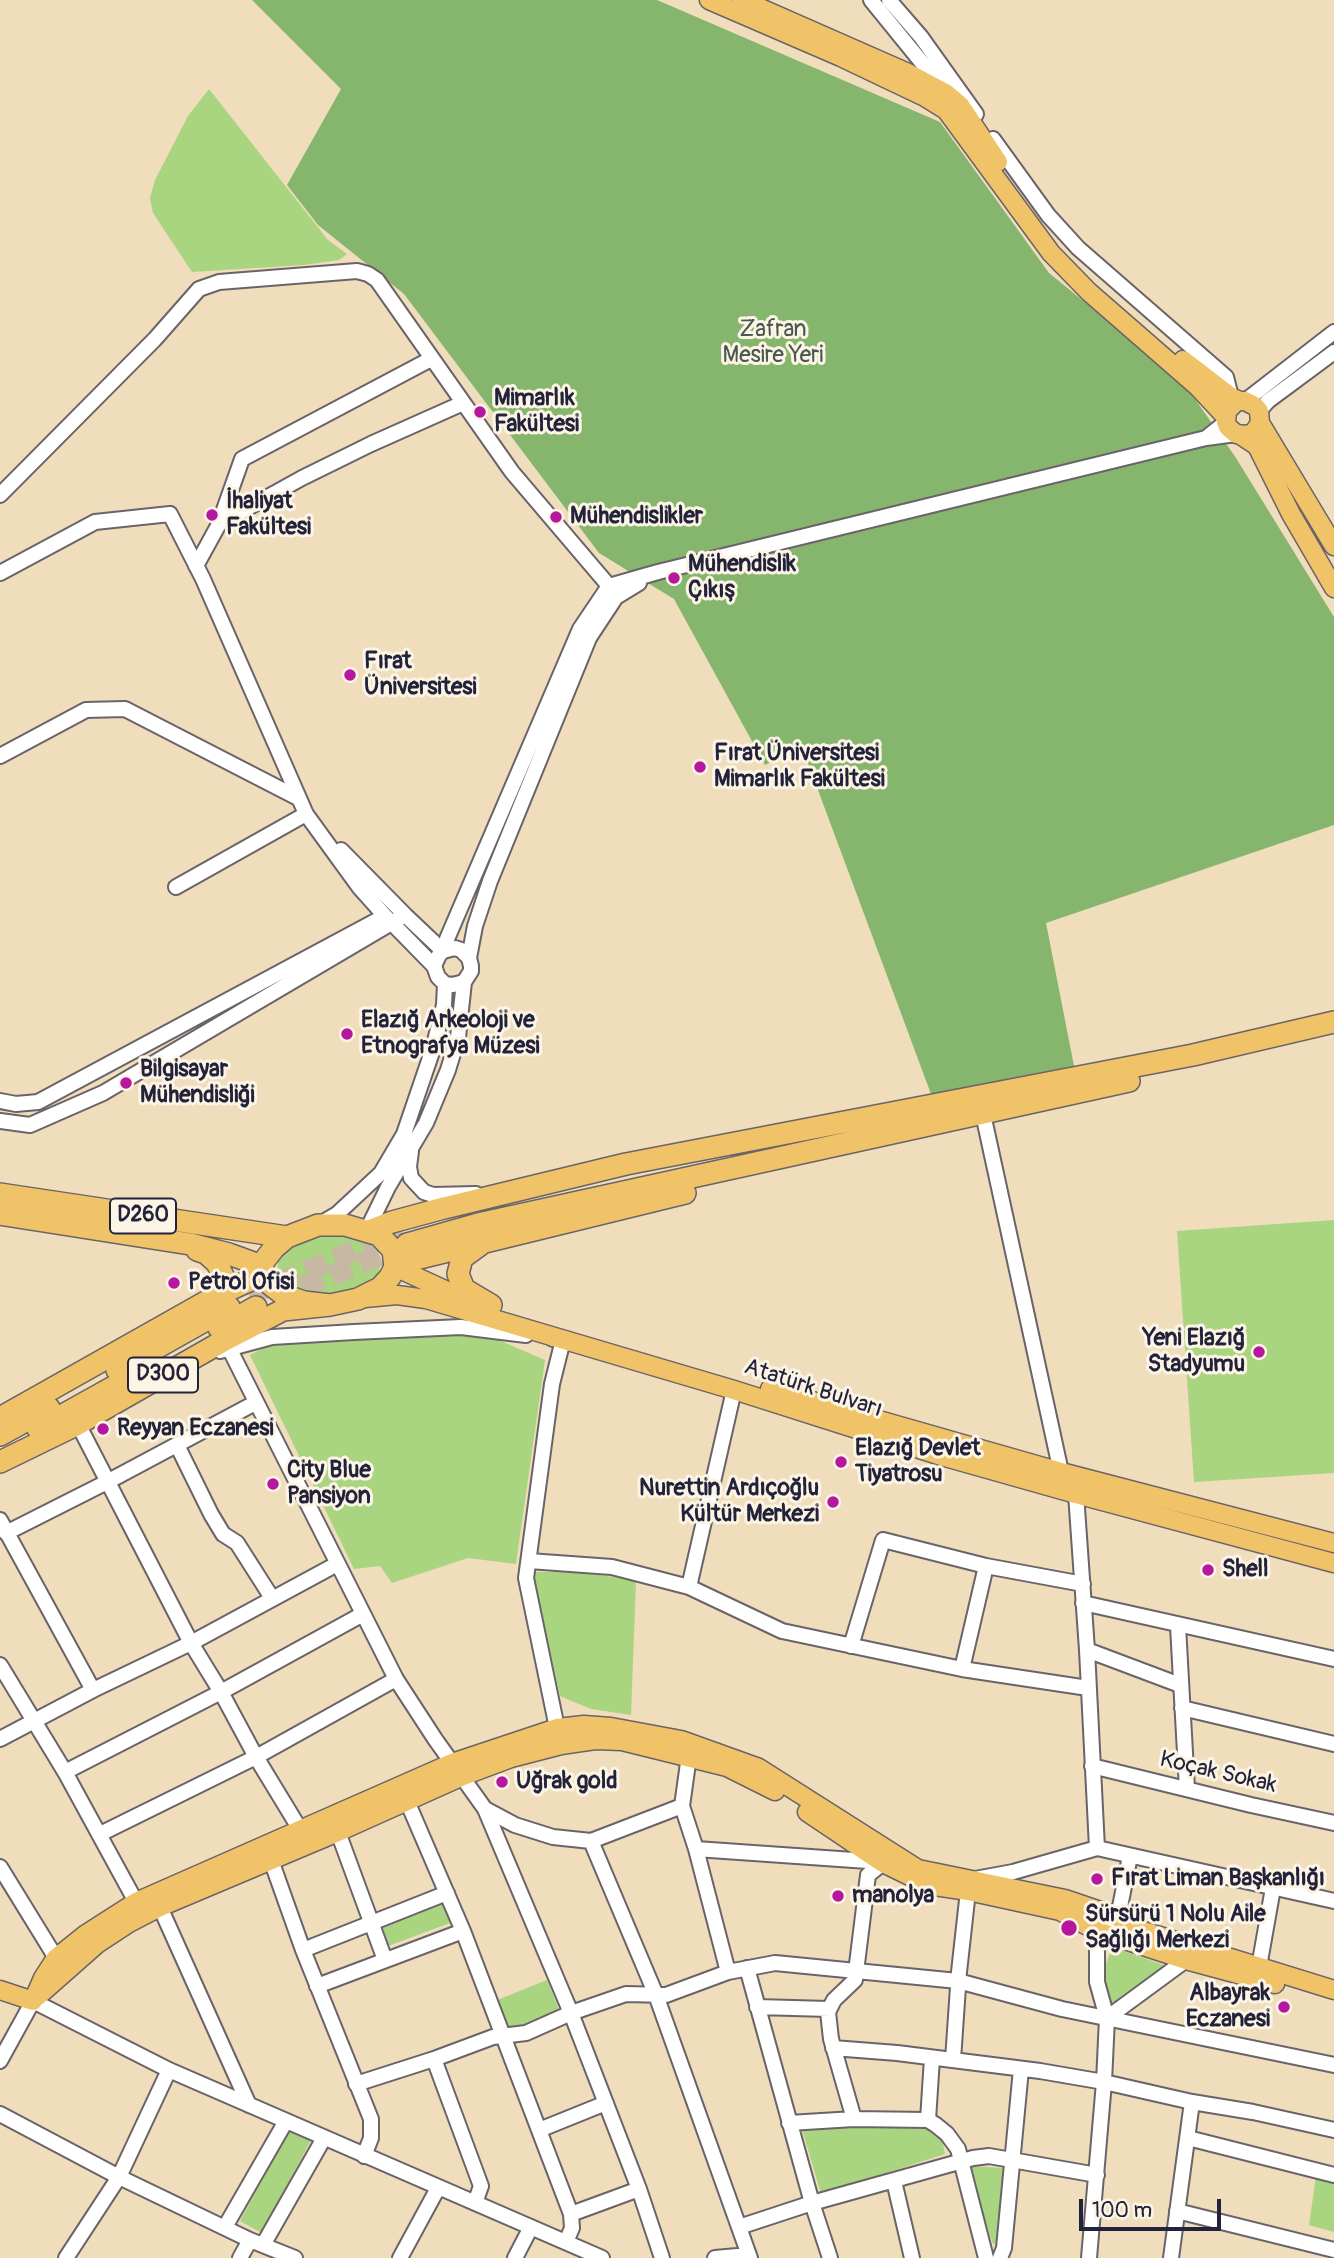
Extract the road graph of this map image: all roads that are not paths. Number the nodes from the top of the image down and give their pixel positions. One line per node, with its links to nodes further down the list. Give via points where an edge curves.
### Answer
1 (709, 0): 11 (main road, via 946,110 1051,253 1198,387)
2 (742, 0): 5 (main road)
3 (871, 0): 5 (street)
4 (889, 0): 10 (street, via 921,37 1048,215 1100,270 1226,377)
5 (947, 94): 10 (main road, via 960,105 1009,178 1087,278 1140,327)
6 (1334, 332): 10 (street)
7 (1334, 352): 10 (street, via 1268,401)
8 (431, 359): 9 (street); 12 (street, via 377,279 363,272 205,286); 13 (street, via 242,458)
9 (463, 403): 13 (street, via 348,456); 18 (street, via 512,472)
10 (1247, 407): 11 (main road, via 1230,407); 11 (main road, via 1254,432); 14 (main road)
11 (1233, 427): 16 (street, via 1206,438); 19 (main road, via 1257,446)
12 (0, 495)
13 (219, 524): 15 (street)
14 (1334, 546)
15 (196, 566): 17 (street, via 170,513 95,522); 21 (street)
16 (658, 572): 18 (street); 26 (street, via 616,597 589,638 490,881)
17 (0, 573)
18 (609, 586): 25 (street, via 580,629)
19 (1334, 588)
20 (0, 756): 21 (street, via 86,710 125,709)
21 (298, 798): 22 (street)
22 (306, 814): 23 (street); 24 (street, via 359,887)
23 (176, 887)
24 (395, 916): 25 (street); 27 (street); 32 (street, via 38,1102); 34 (street, via 103,1093 30,1125)
25 (444, 951): 26 (street, via 461,950); 27 (street)
26 (469, 958): 28 (street, via 471,971)
27 (434, 966): 29 (street)
28 (464, 982): 29 (street); 35 (street, via 458,1037 448,1070)
29 (445, 984): 39 (street, via 433,1049 404,1134 381,1173)
30 (1334, 1023): 33 (highway)
31 (1334, 1034): 33 (highway)
32 (0, 1101)
33 (978, 1106): 36 (highway, via 625,1164); 42 (highway, via 478,1224); 44 (highway, via 646,1203); 61 (street)
34 (0, 1121)
35 (412, 1148): 36 (street, via 411,1178 424,1192); 40 (street)
36 (515, 1191): 40 (highway)
37 (0, 1194): 41 (highway, D260)
38 (0, 1214): 43 (highway, D260)
39 (318, 1226): 40 (highway); 41 (highway)
40 (368, 1231): 45 (highway, via 393,1250)
41 (287, 1237): 46 (highway, via 274,1248)
42 (405, 1237)
43 (176, 1242): 46 (highway, D260, via 229,1254); 47 (highway, D260, via 217,1263 223,1276)
44 (482, 1244): 45 (highway); 50 (highway, via 462,1258 458,1274 464,1289)
45 (395, 1266): 48 (highway, via 380,1288); 50 (main road, Atatürk Bulvarı)
46 (263, 1270): 47 (highway, D300); 49 (highway, via 271,1285 284,1295)
47 (220, 1294): 55 (highway, D300)
48 (358, 1299): 49 (highway); 51 (main road, Atatürk Bulvarı, via 426,1298)
49 (330, 1305): 52 (highway, D300, via 283,1310)
50 (491, 1305): 61 (main road, Atatürk Bulvarı, via 615,1345)
51 (563, 1340): 52 (street, via 461,1327 272,1337); 53 (main road, Atatürk Bulvarı); 66 (street, via 552,1384)
52 (227, 1344): 54 (street); 56 (highway, D300)
53 (734, 1390): 63 (main road, Atatürk Bulvarı); 71 (street)
54 (256, 1403): 58 (street); 68 (street)
55 (0, 1418)
56 (78, 1424): 60 (highway, D300); 62 (street)
57 (0, 1435): 59 (highway, via 253,1301)
58 (177, 1445): 62 (street); 72 (street, via 223,1534 237,1543)
59 (0, 1450)
60 (0, 1462)
61 (1061, 1472): 65 (main road, Atatürk Bulvarı)
62 (107, 1482): 64 (street); 76 (street)
63 (1076, 1494): 67 (main road, Atatürk Bulvarı); 70 (street)
64 (3, 1526): 85 (street)
65 (1334, 1543)
66 (529, 1561): 71 (street, via 612,1567); 89 (street, via 526,1578)
67 (1334, 1563)
68 (337, 1564): 72 (street); 74 (street)
69 (986, 1566): 70 (street); 77 (street, via 883,1540); 81 (street)
70 (1083, 1584): 73 (street)
71 (689, 1587): 77 (street, via 782,1631)
72 (272, 1598): 76 (street)
73 (1083, 1603): 75 (street); 78 (street)
74 (363, 1614): 82 (street); 86 (street)
75 (1178, 1626): 79 (street); 83 (street)
76 (191, 1643): 85 (street); 86 (street)
77 (851, 1646): 81 (street)
78 (1087, 1650): 83 (street); 84 (street)
79 (1334, 1659)
80 (0, 1665): 88 (street)
81 (962, 1669): 84 (street)
82 (396, 1679): 93 (street); 95 (street)
83 (1180, 1685): 87 (street)
84 (1088, 1688): 94 (street)
85 (93, 1690): 88 (street)
86 (221, 1692): 93 (street); 96 (street)
87 (1182, 1708): 91 (street); 97 (street)
88 (34, 1720): 90 (street); 96 (street)
89 (557, 1728): 95 (main road); 112 (main road, via 611,1727 681,1740 759,1768 918,1868)
90 (0, 1739)
91 (1334, 1744)
92 (689, 1756): 95 (main road, via 622,1741 595,1740); 99 (street); 110 (main road, via 767,1786)
93 (256, 1757): 102 (street); 104 (street)
94 (1092, 1766): 97 (street, Koçak Sokak); 106 (street)
95 (457, 1769): 98 (main road); 100 (street); 102 (main road)
96 (65, 1772): 104 (street)
97 (1187, 1789): 101 (street, Koçak Sokak)
98 (407, 1801): 103 (main road); 114 (street)
99 (682, 1807): 105 (street); 107 (street)
100 (485, 1808): 105 (street, via 553,1838); 139 (street)
101 (1334, 1823)
102 (301, 1830): 116 (main road)
103 (338, 1832): 109 (main road); 119 (street)
104 (100, 1833): 116 (street)
105 (591, 1841): 134 (street)
106 (1097, 1848): 108 (street); 112 (street)
107 (696, 1849): 110 (street); 129 (street)
108 (1130, 1856): 113 (street); 118 (street)
109 (271, 1860): 117 (main road); 122 (street)
110 (883, 1863): 112 (main road, via 928,1885); 128 (street, via 868,1875)
111 (0, 1867): 123 (street)
112 (971, 1885): 118 (main road, via 1065,1899); 121 (main road, via 1060,1911); 130 (street)
113 (1273, 1888): 115 (street); 126 (street)
114 (447, 1893): 119 (street); 120 (street)
115 (1334, 1901)
116 (136, 1902): 123 (main road)
117 (160, 1907): 135 (main road, via 97,1944); 154 (street)
118 (1118, 1917): 121 (street); 126 (main road, via 1134,1928)
119 (372, 1924): 122 (street); 124 (street)
120 (463, 1931): 124 (street); 141 (street)
121 (1097, 1931): 125 (main road); 140 (street, via 1097,1982)
122 (303, 1950): 131 (street)
123 (56, 1958): 135 (main road)
124 (384, 1960): 131 (street)
125 (1186, 1960): 136 (main road); 140 (street)
126 (1259, 1967): 133 (main road)
127 (747, 1968): 128 (street, via 775,1962); 129 (street); 137 (street)
128 (856, 1971): 130 (street); 138 (street, via 855,1980)
129 (727, 1972): 134 (street)
130 (958, 1981): 140 (street); 145 (street)
131 (317, 1986): 151 (street)
132 (0, 1990): 135 (main road)
133 (1334, 1990)
134 (656, 1995): 139 (street, via 626,1994); 179 (street)
135 (33, 2001): 146 (street); 149 (street)
136 (1334, 2001)
137 (757, 2007): 138 (street); 159 (street)
138 (829, 2009): 142 (street)
139 (571, 2013): 141 (street, via 526,2033); 153 (street)
140 (1107, 2018): 147 (street); 150 (street)
141 (502, 2035): 144 (street); 160 (street)
142 (833, 2048): 143 (street); 156 (street)
143 (932, 2058): 145 (street); 157 (street)
144 (434, 2059): 151 (street); 173 (street, via 481,2186)
145 (953, 2060): 148 (street)
146 (0, 2061)
147 (1334, 2065)
148 (1021, 2069): 150 (street); 165 (street)
149 (169, 2070): 154 (street); 169 (street)
150 (1104, 2082): 152 (street); 167 (street)
151 (356, 2084): 164 (street, via 372,2125)
152 (1192, 2102): 161 (street); 163 (street)
153 (606, 2103): 160 (street); 172 (street)
154 (249, 2105): 158 (street)
155 (0, 2114): 169 (street)
156 (855, 2119): 157 (street); 159 (street)
157 (928, 2120): 166 (street, via 955,2143)
158 (286, 2121): 162 (street); 177 (street)
159 (789, 2123): 174 (street)
160 (539, 2130): 176 (street)
161 (1334, 2130)
162 (324, 2138): 164 (street); 180 (street)
163 (1188, 2138): 168 (street); 175 (street)
164 (364, 2155): 171 (street)
165 (1011, 2160): 166 (street, via 989,2156); 167 (street); 195 (street)
166 (961, 2161): 170 (street); 194 (street)
167 (1097, 2175): 196 (street)
168 (1334, 2175)
169 (119, 2177): 177 (street); 184 (street)
170 (894, 2181): 174 (street); 193 (street)
171 (438, 2188): 173 (street); 187 (street)
172 (639, 2189): 176 (street); 190 (street)
173 (475, 2203): 178 (street)
174 (812, 2203): 179 (street); 192 (street)
175 (1177, 2211): 182 (street); 197 (street)
176 (571, 2214): 181 (street)
177 (225, 2227): 180 (street)
178 (531, 2227): 181 (street); 188 (street)
179 (739, 2227): 183 (street)
180 (256, 2242): 185 (street); 186 (street)
181 (566, 2242): 189 (street)
182 (1334, 2250)
183 (749, 2256): 191 (street)
184 (66, 2258)
185 (240, 2258)
186 (295, 2258)
187 (400, 2258)
188 (515, 2258)
189 (602, 2258)
190 (662, 2258)
191 (715, 2258)
192 (830, 2258)
193 (912, 2258)
194 (986, 2258)
195 (1000, 2258)
196 (1089, 2258)
197 (1171, 2258)

